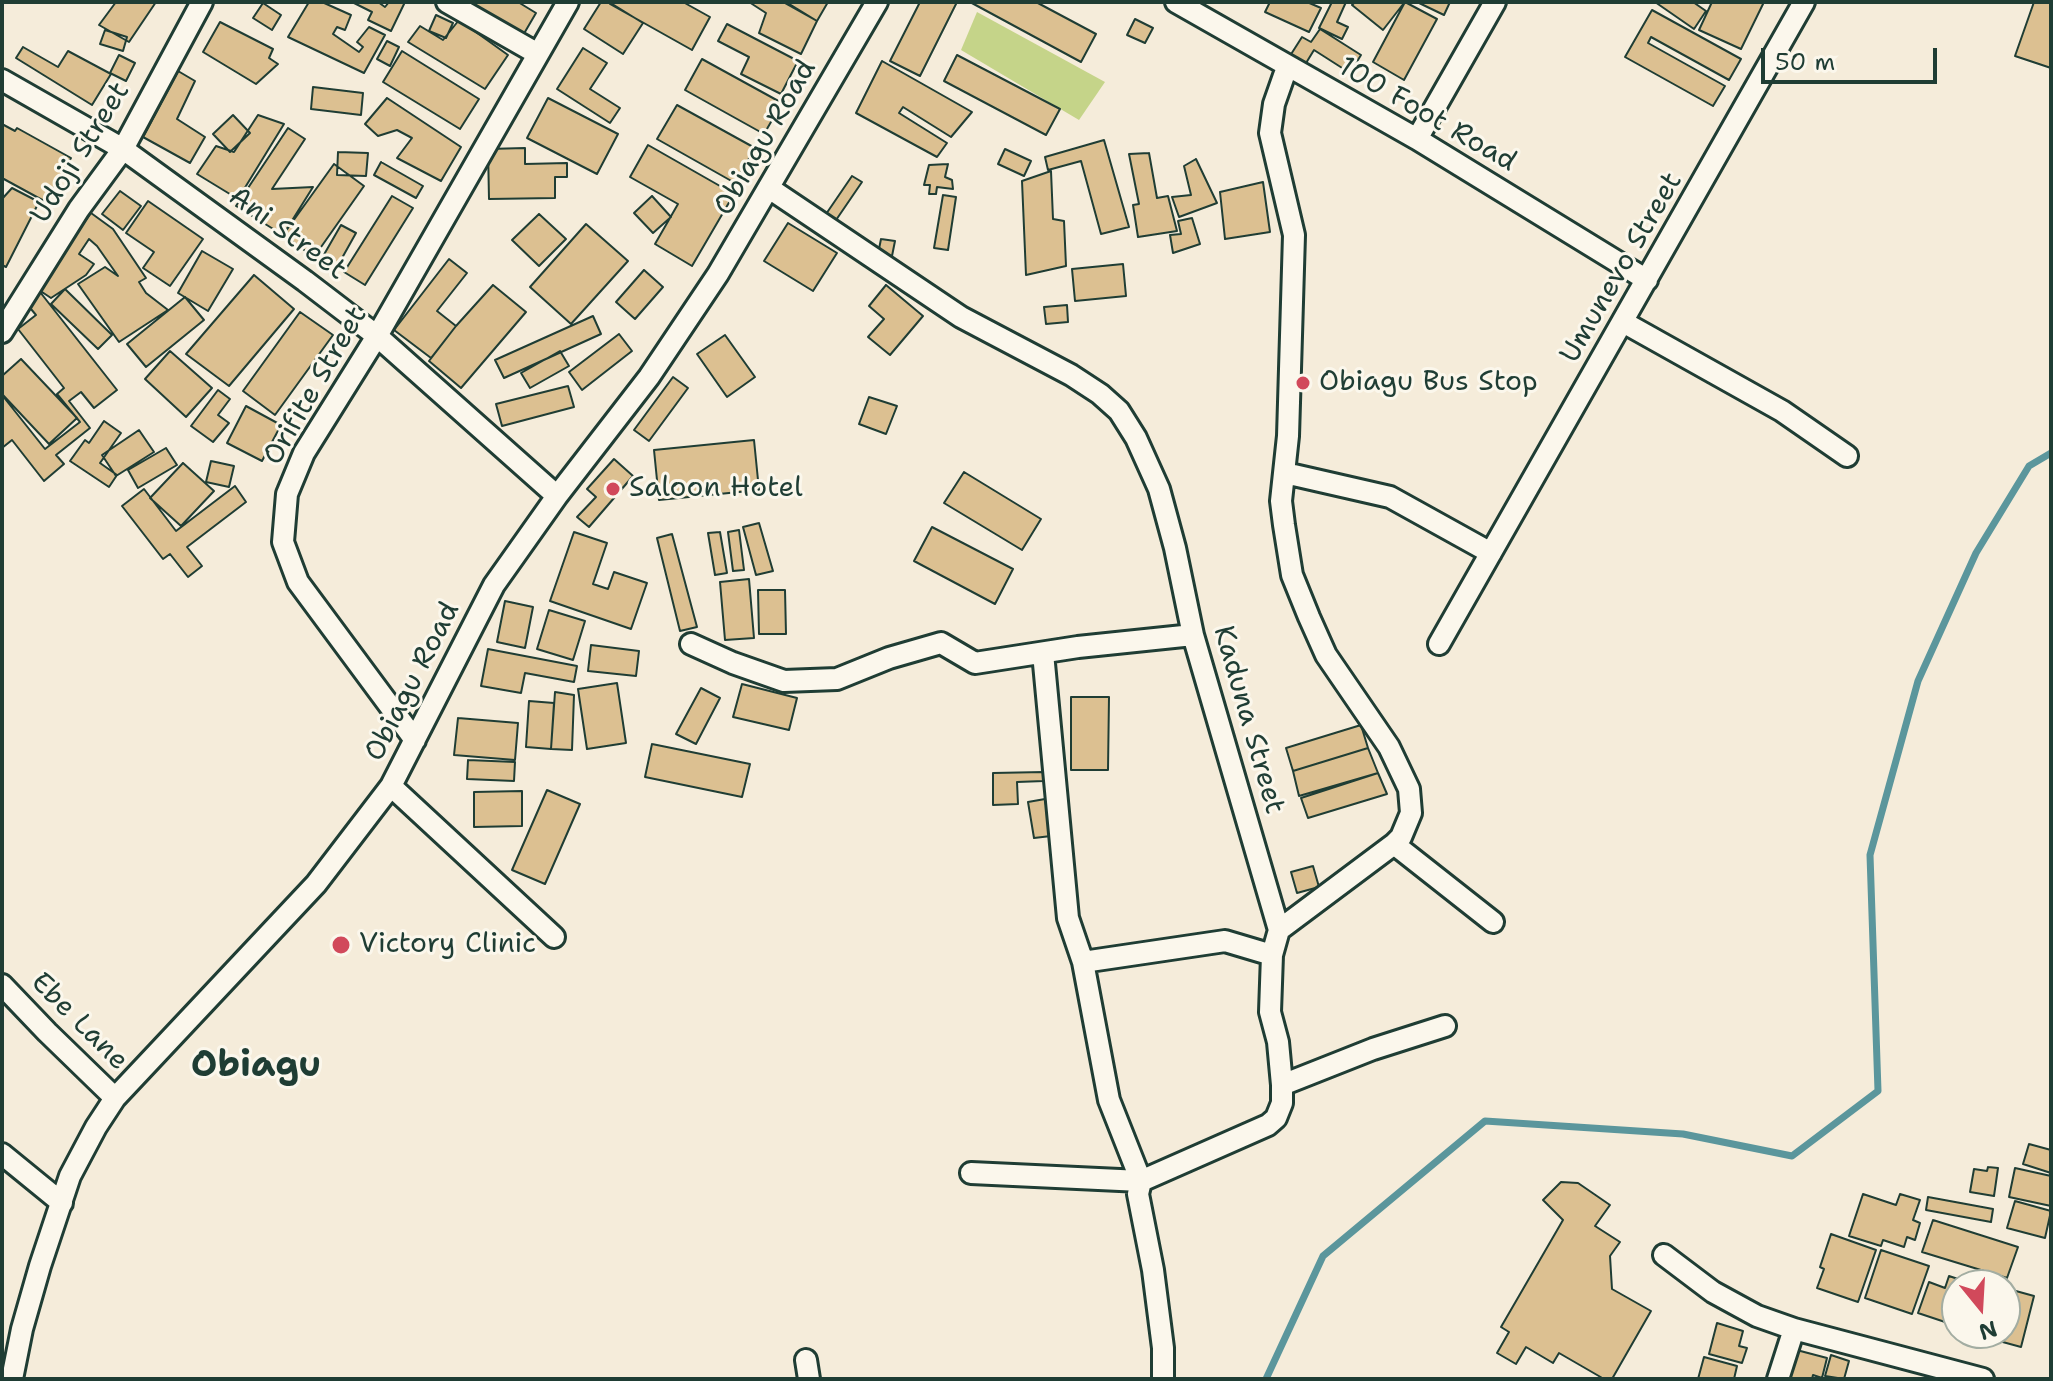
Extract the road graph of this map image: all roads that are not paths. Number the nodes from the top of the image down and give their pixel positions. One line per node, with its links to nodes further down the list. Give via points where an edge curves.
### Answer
1 (202, 2): 12 (street, Udoji Street)
2 (447, 2): 8 (street)
3 (568, 2): 8 (street, Orifite Street)
4 (877, 2): 13 (street, Obiagu Road)
5 (1495, 2): 11 (street)
6 (1804, 2): 14 (street, Umunevo Street)
7 (1180, 3): 9 (street, 100 Foot Road)
8 (538, 54): 17 (street, Orifite Street)
9 (1287, 67): 11 (street, 100 Foot Road); 19 (street, via 1270,133 1294,235)
10 (2, 80): 12 (street, Ani Street)
11 (1417, 139): 14 (street, 100 Foot Road)
12 (123, 149): 16 (street, Udoji Street); 17 (street, Ani Street)
13 (769, 188): 20 (street, Obiagu Road, via 649,377); 22 (street, Kaduna Street, via 961,317 1071,375 1119,411 1159,489)
14 (1647, 280): 15 (street, Umunevo Street)
15 (1623, 322): 18 (street, via 1782,411); 21 (street, Umunevo Street)
16 (2, 332)
17 (377, 336): 20 (street, Ani Street); 26 (street, Orifite Street, via 291,478 283,542 298,582)
18 (1847, 456)
19 (1285, 473): 21 (street, via 1390,497); 28 (street, via 1281,501 1292,575 1326,655 1389,747 1409,789 1411,813)
20 (557, 496): 26 (street, Obiagu Road, via 494,585)
21 (1491, 553): 24 (street, Umunevo Street)
22 (1193, 635): 25 (street); 30 (street, Kaduna Street)
23 (691, 644): 25 (street, via 784,681 837,679 941,643 975,663)
24 (1439, 644)
25 (1043, 653): 33 (street, via 1068,918)
26 (415, 740): 27 (street, Obiagu Road)
27 (391, 786): 31 (street); 37 (street, Obiagu Road, via 316,884)
28 (1394, 844): 29 (street); 30 (street)
29 (1493, 922)
30 (1279, 930): 32 (street)
31 (554, 937)
32 (1272, 955): 33 (street, via 1225,941); 36 (street, via 1270,1012)
33 (1083, 962): 40 (street, via 1109,1100)
34 (2, 985): 37 (street, Ebe Lane)
35 (1445, 1026): 36 (street)
36 (1282, 1085): 40 (street, via 1282,1103 1268,1125)
37 (115, 1098): 41 (street, Obiagu Road, via 83,1151)
38 (2, 1154): 41 (street)
39 (971, 1173): 40 (street)
40 (1141, 1181): 45 (street, via 1138,1194 1153,1270)
41 (62, 1203): 44 (street, Obiagu Road, via 36,1279)
42 (1664, 1255): 43 (street, via 1713,1292)
43 (1794, 1329): 46 (street); 47 (street)
44 (12, 1379)
45 (1163, 1379)
46 (1778, 1379)
47 (1983, 1379)

